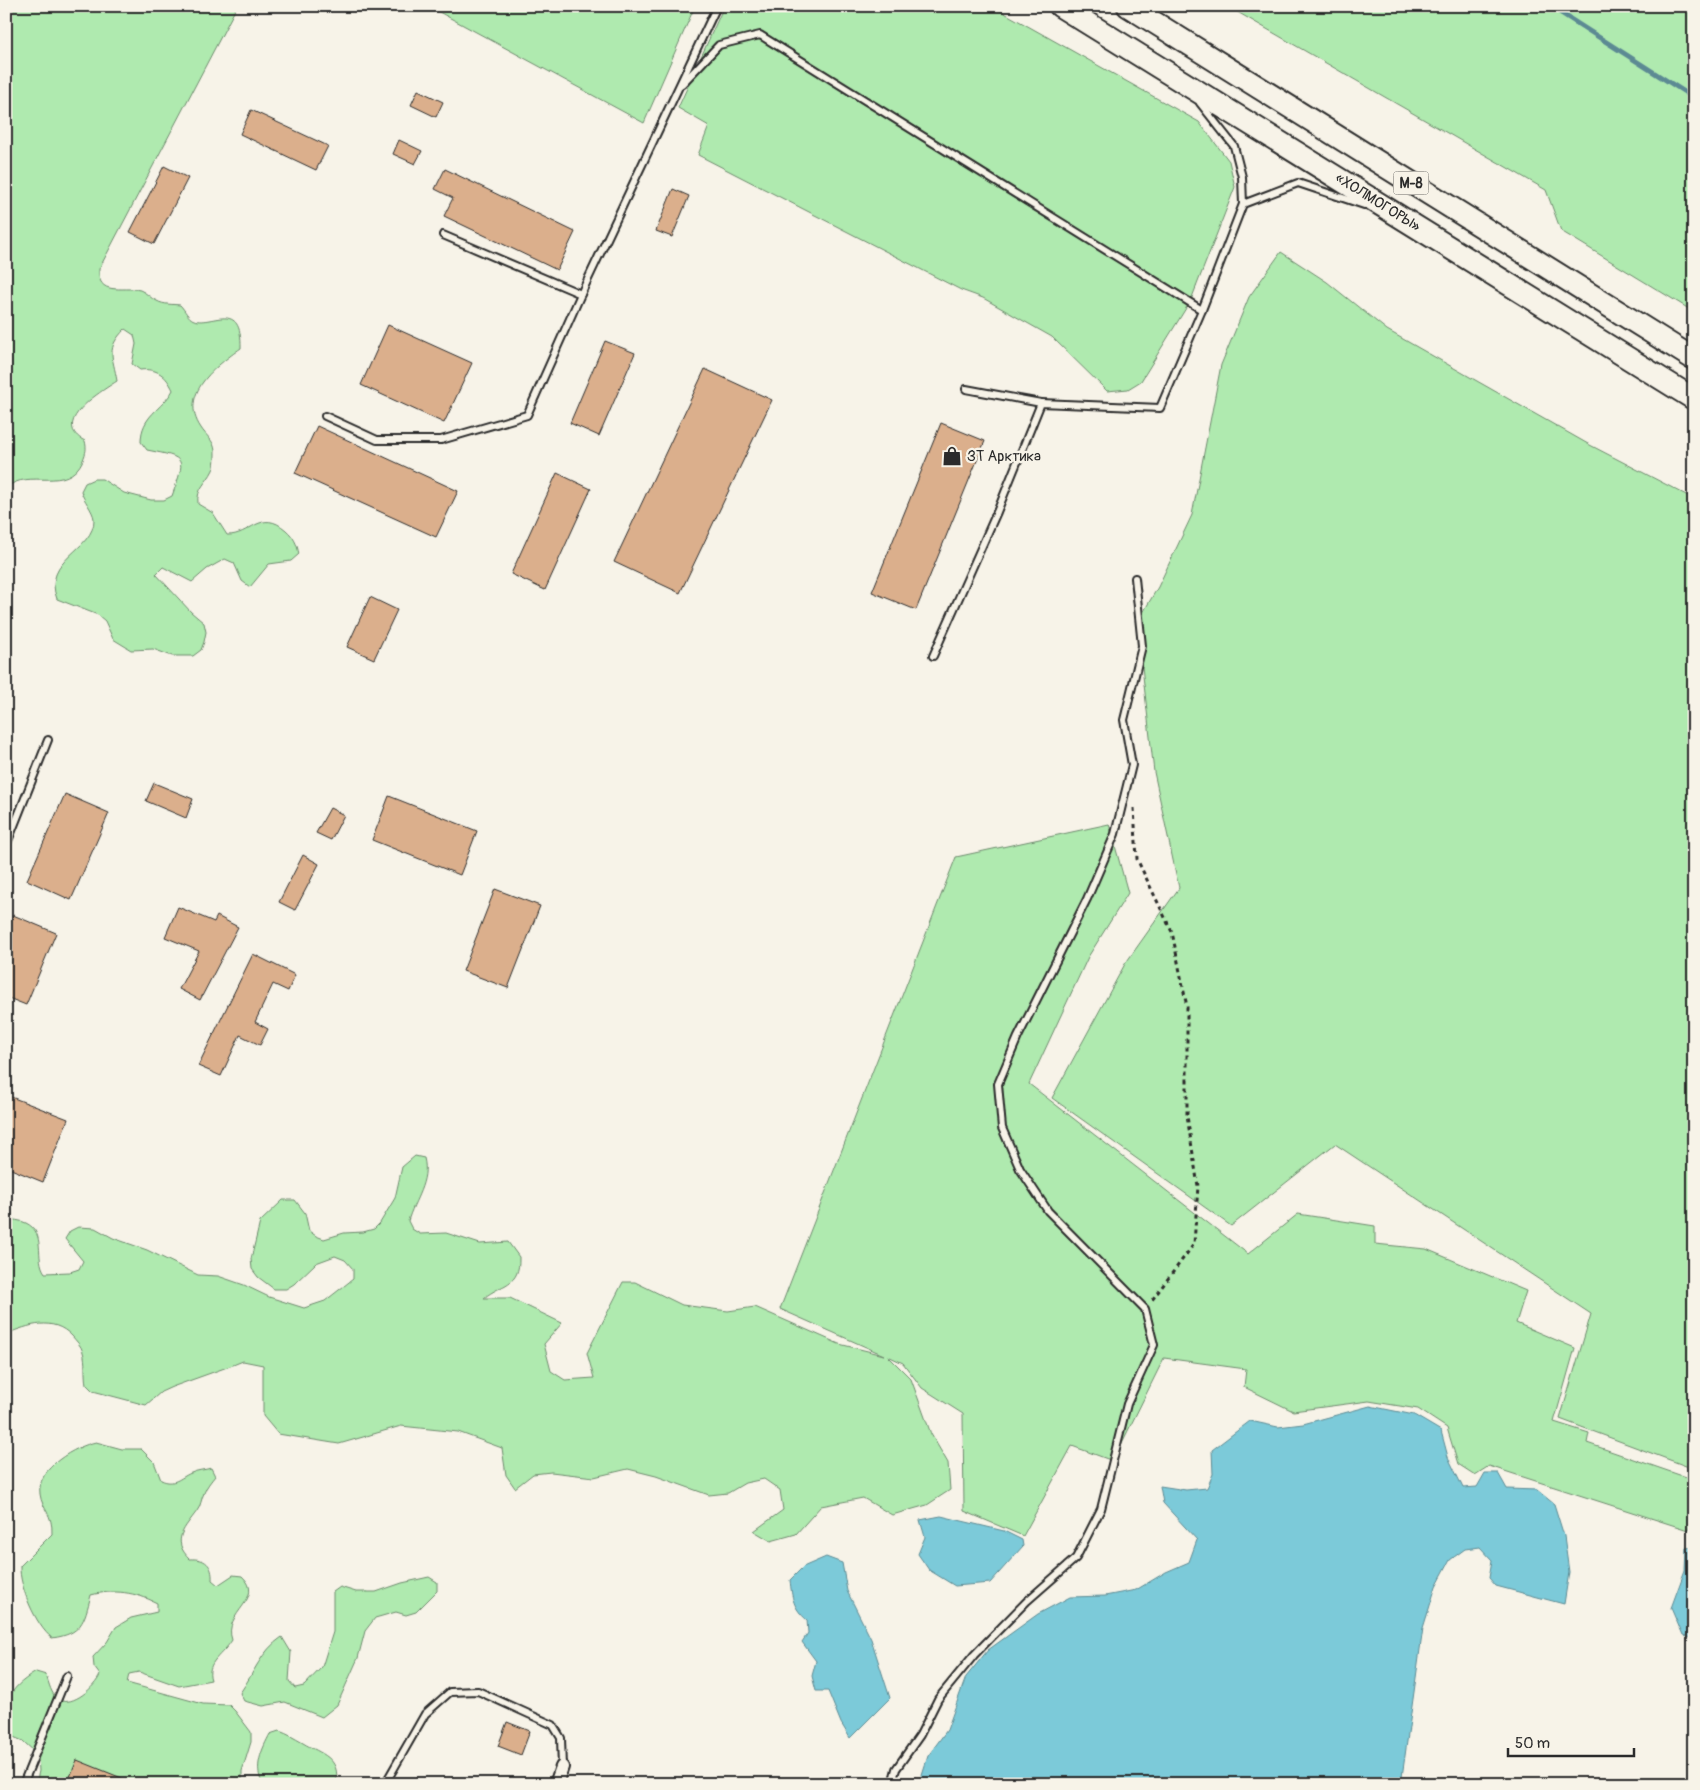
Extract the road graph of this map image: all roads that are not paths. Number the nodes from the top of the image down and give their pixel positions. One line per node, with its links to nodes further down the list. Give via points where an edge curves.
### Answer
1 (717, 6): 5 (lane)
2 (1060, 6): 4 (highway, «ХОЛМОГОРЫ» / М-8)
3 (1128, 6): 11 (highway, М-8)
4 (1169, 72): 6 (lane, via 1210,114 1234,146 1242,177); 7 (highway, «ХОЛМОГОРЫ» / М-8)
5 (678, 88): 9 (lane); 10 (lane, via 719,45 760,35)
6 (1243, 204): 7 (lane, via 1298,183 1351,200); 10 (lane)
7 (1423, 230): 13 (highway, «ХОЛМОГОРЫ» / М-8)
8 (443, 234): 9 (lane)
9 (581, 294): 15 (lane, via 527,415 441,440 377,440)
10 (1202, 310): 14 (lane, via 1160,408)
11 (1694, 359)
12 (966, 389): 14 (lane)
13 (1694, 399)
14 (1041, 403): 17 (lane)
15 (325, 416)
16 (1135, 578): 25 (lane, via 1142,646 1124,720 1132,765 1114,834 1087,899 998,1084 1002,1128 1020,1169 1048,1211 1145,1308 1154,1345 1127,1404 1101,1509 1076,1558 1027,1601 944,1691 920,1735 896,1769)
17 (933, 656)
18 (48, 740): 19 (lane)
19 (6, 846)
20 (67, 1676): 22 (lane)
21 (562, 1766): 23 (lane, via 561,1738 553,1725 478,1691 450,1692 425,1714); 24 (street)
22 (23, 1784)
23 (385, 1784)
24 (556, 1784)
25 (892, 1784)

